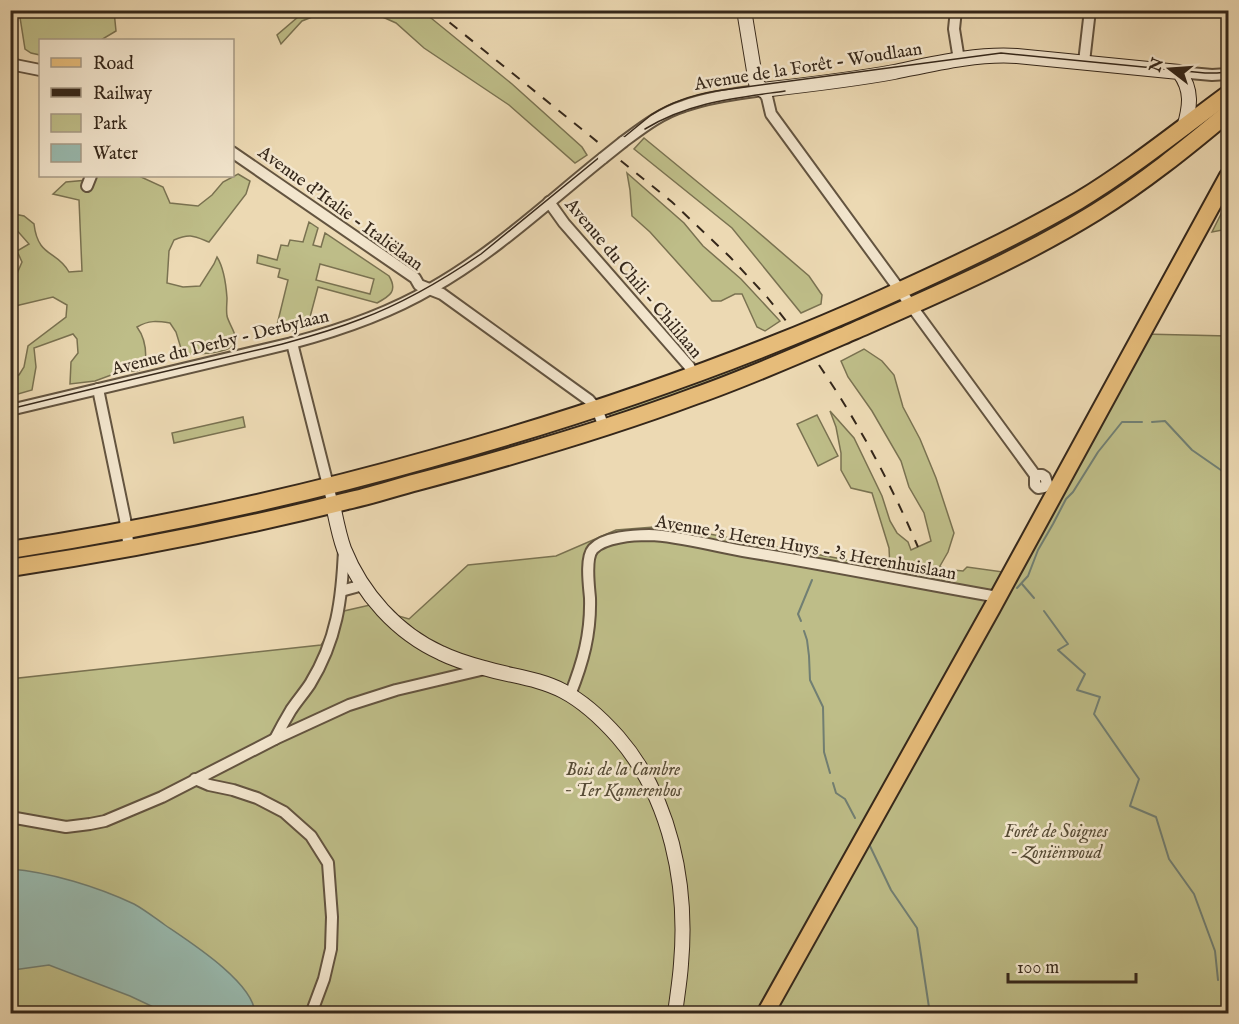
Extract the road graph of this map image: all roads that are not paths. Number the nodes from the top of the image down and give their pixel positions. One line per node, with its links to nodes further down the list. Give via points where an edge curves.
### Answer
1 (744, 10): 10 (street, via 756,83)
2 (956, 10): 4 (street, via 954,29)
3 (1090, 10): 5 (street)
4 (959, 60): 5 (street, Avenue de la Forêt - Woudlaan, via 1010,55); 10 (street, Avenue de la Forêt - Woudlaan)
5 (1084, 62): 8 (street, Avenue de la Forêt - Woudlaan)
6 (10, 64): 7 (street)
7 (39, 70)
8 (1179, 72): 9 (street, Avenue de la Forêt - Woudlaan); 13 (street, via 1189,92)
9 (1228, 74)
10 (762, 90): 16 (street, Avenue de la Forêt - Woudlaan, bridge, via 706,99 658,118); 18 (street, via 771,114)
11 (1228, 94): 12 (main road); 13 (main road)
12 (1228, 115): 19 (main road, via 1175,158 1094,213 982,273)
13 (1184, 128): 18 (main road, via 1076,202)
14 (234, 153): 17 (street, Avenue d'Italie - Italiëlaan)
15 (1228, 176): 36 (main road)
16 (549, 202): 17 (street, Avenue de la Forêt - Woudlaan, via 483,255); 21 (street, Avenue du Chili - Chililaan)
17 (430, 289): 20 (street, Avenue du Derby - Derbylaan, via 364,321); 23 (street, Avenue d'Italie - Italiëlaan)
18 (900, 290): 19 (street); 21 (main road)
19 (912, 305): 25 (main road, via 694,397); 26 (street)
20 (292, 343): 22 (street, Avenue du Derby - Derbylaan); 27 (street)
21 (694, 376): 23 (main road)
22 (98, 389): 24 (street, Avenue du Derby - Derbylaan); 29 (street)
23 (597, 409): 25 (street); 27 (main road)
24 (10, 410)
25 (604, 427): 28 (main road)
26 (1035, 475)
27 (328, 486): 28 (street); 29 (main road)
28 (333, 505): 30 (street); 31 (main road)
29 (126, 530): 31 (street); 32 (main road)
30 (344, 547): 34 (street); 35 (street)
31 (129, 549): 33 (main road)
32 (10, 550)
33 (10, 568)
34 (363, 585): 35 (street); 37 (street, via 390,620 418,640 453,659)
35 (341, 591): 39 (street, via 339,613 324,657)
36 (998, 597): 38 (street, Avenue 's Heren Huys - 's Herenhuislaan, via 683,539 632,535 609,541 593,549 590,555 590,629); 44 (main road)
37 (487, 669): 38 (street, via 528,678); 39 (street, via 349,705)
38 (570, 695): 43 (street, via 625,745 645,775 671,838 682,921)
39 (274, 739): 40 (street)
40 (195, 779): 41 (street, via 127,812 90,824 66,827); 42 (street, via 257,798 284,812 311,836 328,863 331,949)
41 (10, 817)
42 (311, 1014)
43 (675, 1014)
44 (765, 1014)

